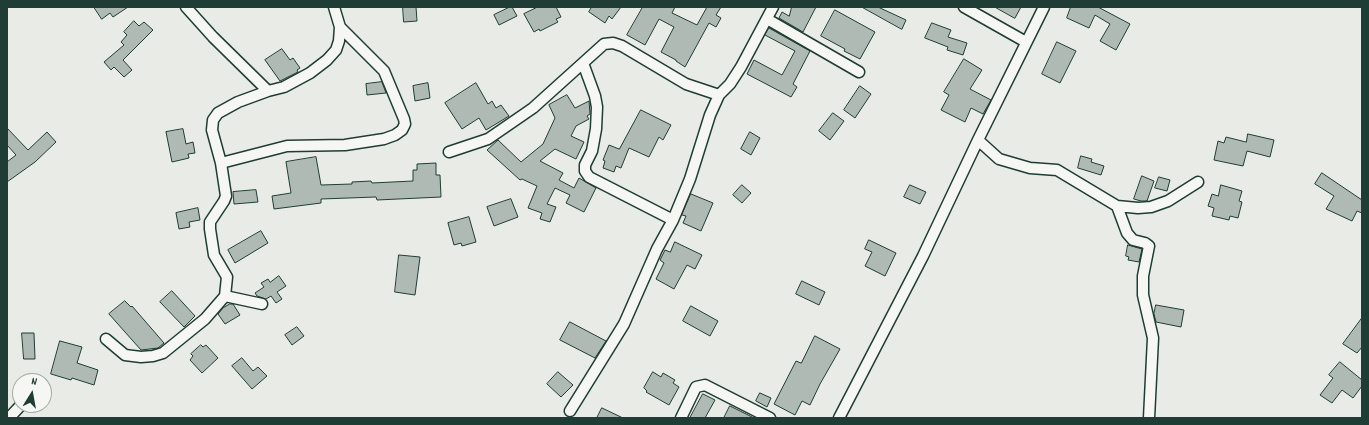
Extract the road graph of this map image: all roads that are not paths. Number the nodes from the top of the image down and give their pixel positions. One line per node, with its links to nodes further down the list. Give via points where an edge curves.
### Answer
1 (186, 7): 11 (street)
2 (334, 7): 7 (street)
3 (773, 7): 6 (street)
4 (964, 7): 8 (street)
5 (1044, 7): 8 (street)
6 (767, 19): 10 (street); 12 (street, via 741,67)
7 (340, 27): 11 (street, via 336,50 327,60 284,87); 15 (street, via 384,71 404,119 402,130 384,139 345,145 287,146)
8 (1026, 42): 13 (street)
9 (583, 63): 12 (street, via 604,44 613,43 642,56 686,84); 14 (street, via 533,108 488,139); 18 (street, via 597,108 592,151 585,171 589,177)
10 (859, 72)
11 (268, 91): 15 (street, via 238,102 218,113 213,120 212,130)
12 (719, 96): 18 (street)
13 (978, 140): 17 (street, via 999,159 1030,168 1057,170); 25 (street, via 924,256)
14 (449, 152)
15 (221, 163): 19 (street, via 226,196 210,222 210,229 214,255 227,278)
16 (1198, 182): 17 (street, via 1168,201 1151,207)
17 (1117, 206): 26 (street, via 1127,232 1133,240 1149,246 1143,276 1143,294 1153,338)
18 (673, 220): 22 (street, via 657,248 624,324)
19 (225, 296): 20 (street); 21 (street, via 204,319 163,353 141,357 125,355)
20 (262, 304)
21 (106, 340)
22 (570, 411)
23 (681, 418): 24 (street, via 696,387 706,385)
24 (770, 418)
25 (839, 418)
26 (1149, 418)

